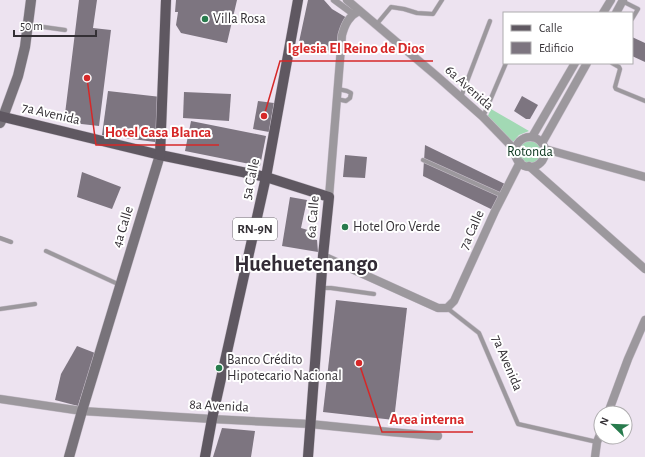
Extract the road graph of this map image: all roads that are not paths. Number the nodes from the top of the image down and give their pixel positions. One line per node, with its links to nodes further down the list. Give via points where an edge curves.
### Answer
1 (31, 0): 14 (main road)
2 (166, 0): 30 (main road, 4a Calle)
3 (298, 0): 34 (main road, 5a Calle / RN-9N)
4 (334, 0): 9 (street)
5 (347, 0): 9 (street, 6a Avenida)
6 (442, 0): 15 (lane, via 432,14 391,7)
7 (611, 0): 10 (street)
8 (623, 0): 11 (street); 12 (lane, via 638,9)
9 (356, 12): 15 (street, 6a Avenida); 21 (street, 6a Calle, via 346,24 342,35)
10 (604, 12)
11 (617, 12)
12 (633, 17)
13 (490, 21): 22 (lane)
14 (28, 25): 16 (lane); 26 (main road, via 18,76)
15 (376, 25): 22 (street, 6a Avenida)
16 (65, 30)
17 (506, 64): 25 (lane)
18 (574, 64): 27 (street)
19 (586, 64): 28 (street)
20 (614, 64): 24 (lane, via 620,69 616,89)
21 (338, 89): 23 (street, 6a Calle); 23 (lane, via 351,93 346,101)
22 (461, 97): 25 (street, 6a Avenida)
23 (337, 99): 37 (street, 6a Calle)
24 (645, 101)
25 (483, 117): 29 (street, 6a Avenida)
26 (1, 119): 30 (main road, 7a Avenida)
27 (532, 137): 28 (street, via 537,138); 29 (street, via 520,141)
28 (543, 146): 33 (street, via 544,157 541,162); 35 (street)
29 (516, 152): 32 (street)
30 (160, 155): 34 (main road, 7a Avenida); 43 (main road, 4a Calle)
31 (424, 160): 36 (lane)
32 (520, 162): 33 (street); 36 (street, 7a Calle)
33 (529, 166): 42 (street)
34 (266, 177): 37 (main road, 7a Avenida); 53 (main road, 5a Calle / RN-9N)
35 (645, 177)
36 (503, 196): 47 (street, 7a Calle, via 454,301)
37 (329, 197): 41 (main road, 6a Calle)
38 (0, 238): 39 (lane)
39 (11, 242)
40 (46, 251): 43 (lane)
41 (324, 256): 44 (main road, 6a Calle); 47 (street, 7a Avenida, via 438,308)
42 (645, 268)
43 (120, 285): 52 (main road, 4a Calle)
44 (321, 288): 45 (lane); 54 (main road, 6a Calle)
45 (374, 294)
46 (36, 304): 48 (lane)
47 (447, 308): 56 (lane, 7a Avenida, via 479,333 518,424)
48 (0, 309)
49 (645, 320): 51 (street)
50 (0, 399): 52 (street, 8a Avenida)
51 (611, 405)
52 (82, 411): 53 (street, 8a Avenida); 58 (main road, 4a Calle)
53 (212, 419): 54 (street, 8a Avenida); 59 (main road, 5a Calle / RN-9N)
54 (310, 424): 55 (street, 8a Avenida); 60 (main road, 6a Calle)
55 (438, 436)
56 (593, 441)
57 (597, 445): 61 (street)
58 (69, 457)
59 (205, 457)
60 (308, 457)
61 (595, 457)

